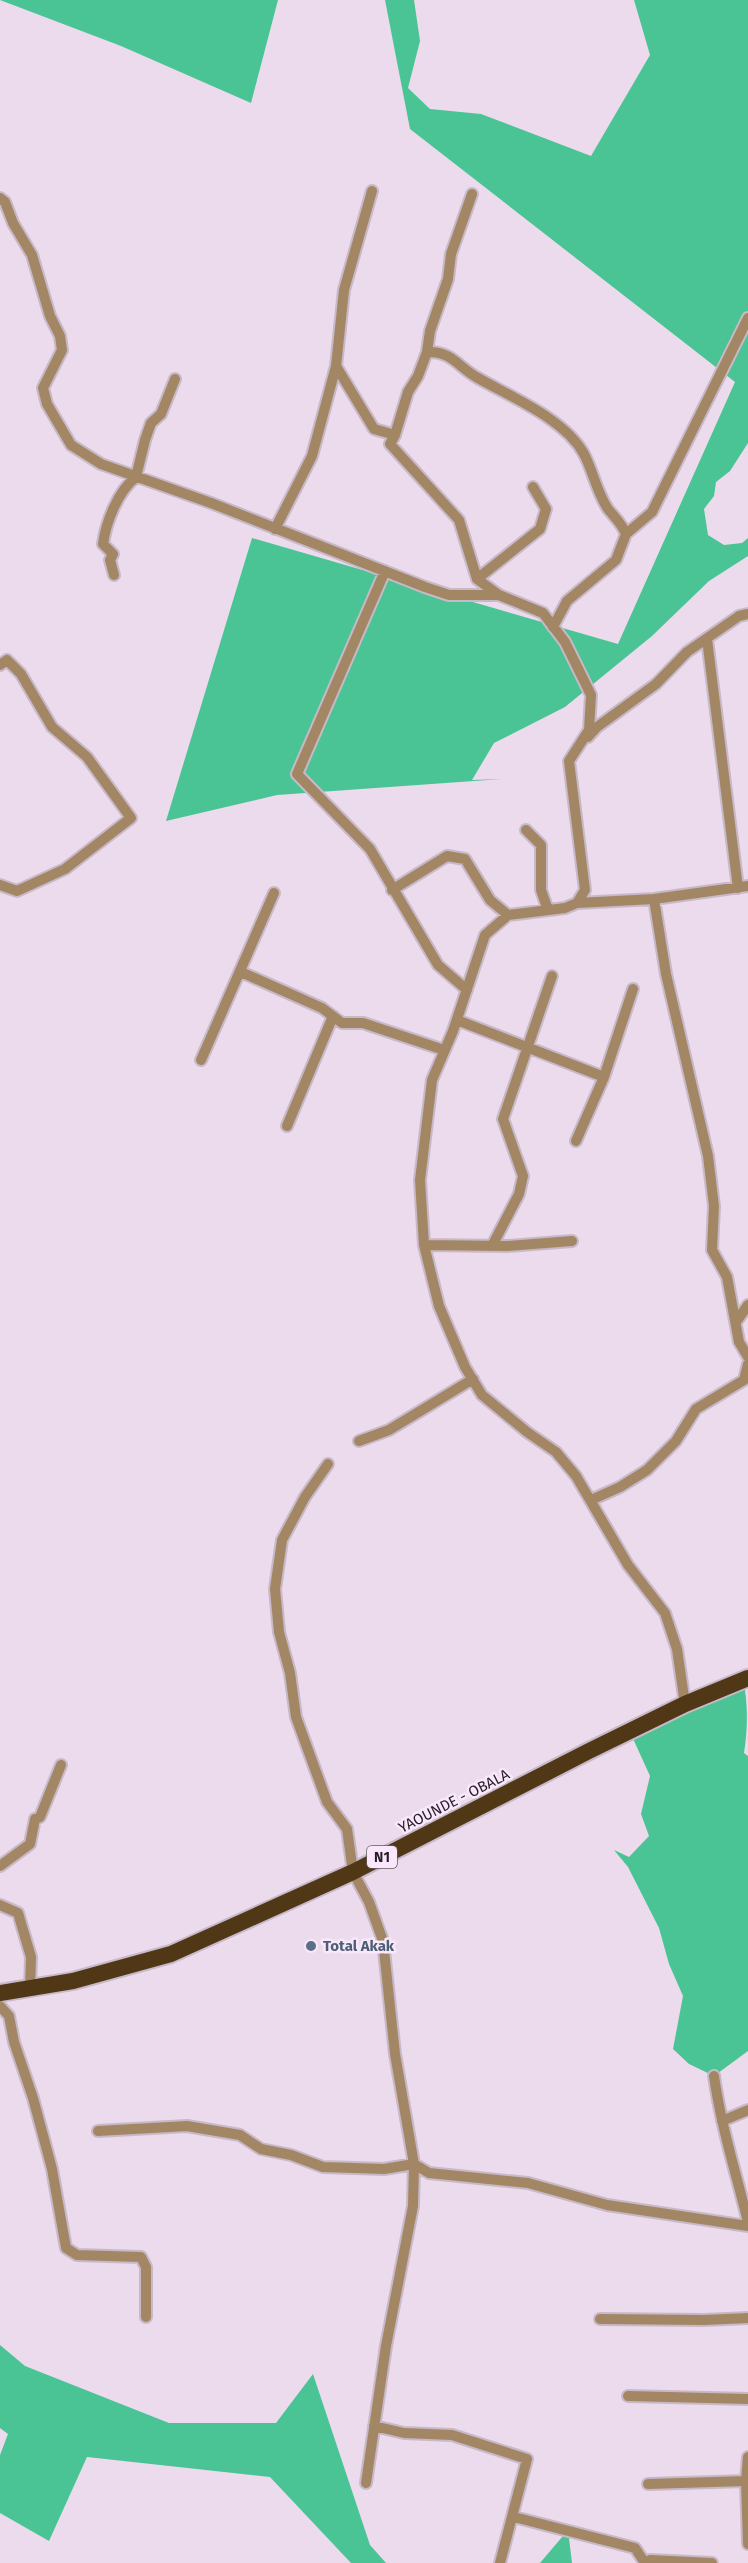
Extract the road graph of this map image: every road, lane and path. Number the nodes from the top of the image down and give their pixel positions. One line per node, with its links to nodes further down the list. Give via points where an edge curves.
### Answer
1 (372, 191): 6 (street, via 344,290)
2 (472, 194): 5 (street, via 451,255)
3 (0, 198): 9 (street, via 32,255 60,336 62,350 44,382 47,404 71,445 101,464)
4 (748, 318): 12 (street, via 652,512)
5 (427, 352): 8 (street, via 408,392); 12 (street, via 439,351 455,358 474,376 562,428 584,454 608,509 621,520)
6 (336, 366): 8 (street, via 374,429); 11 (street, via 312,456)
7 (175, 379): 9 (street, via 145,440)
8 (395, 435): 15 (street, via 390,444 459,520)
9 (136, 477): 11 (street, via 211,502); 14 (street, via 126,485 105,532 103,544 113,554 110,560)
10 (533, 487): 15 (street, via 546,509 540,528)
11 (275, 530): 13 (street)
12 (626, 534): 18 (street, via 616,560 567,602)
13 (386, 571): 16 (street, via 449,595); 25 (street, via 297,774 370,849)
14 (114, 575)
15 (477, 579): 16 (street)
16 (499, 595): 18 (street, via 543,613)
17 (748, 614): 19 (street)
18 (553, 627): 21 (street, via 565,642 591,695 590,730)
19 (707, 639): 21 (street, via 597,727); 24 (street)
20 (0, 665): 23 (street, via 7,660 21,674 52,727 87,757 131,818 65,869 17,891)
21 (582, 744): 28 (street, via 569,761 584,863 585,890)
22 (526, 830): 29 (street, via 541,845 541,890)
23 (0, 885)
24 (743, 887): 27 (street)
25 (392, 890): 30 (street, via 447,856 465,859 490,900); 34 (street, via 438,965)
26 (274, 893): 31 (street)
27 (654, 899): 28 (street); 47 (street, via 666,974 708,1156 714,1206 712,1250 727,1277)
28 (577, 903): 29 (street)
29 (548, 910): 30 (street)
30 (508, 915): 34 (street, via 485,935)
31 (242, 972): 35 (street); 39 (street)
32 (552, 976): 37 (street)
33 (633, 989): 40 (street)
34 (467, 990): 36 (street)
35 (333, 1016): 38 (street, via 342,1023 363,1023); 41 (street)
36 (457, 1020): 37 (street); 38 (street)
37 (528, 1046): 40 (street); 45 (street, via 503,1119 522,1176 519,1194)
38 (444, 1050): 44 (street, via 432,1080 420,1180)
39 (201, 1060)
40 (604, 1077): 42 (street)
41 (287, 1126)
42 (576, 1141)
43 (572, 1241): 45 (street)
44 (424, 1245): 45 (street); 50 (street, via 439,1306)
45 (492, 1246)
46 (748, 1305): 47 (street)
47 (736, 1322): 48 (street, via 739,1341)
48 (748, 1357)
49 (748, 1364): 53 (street, via 744,1380 696,1409 676,1441 647,1470 620,1488)
50 (472, 1378): 51 (street, via 389,1430); 53 (street, via 482,1395 556,1452)
51 (359, 1441)
52 (328, 1464): 58 (street, via 282,1540 275,1589 279,1632 296,1717 327,1802 347,1829)
53 (591, 1500): 55 (street, via 628,1565 665,1612 677,1649)
54 (748, 1678): 55 (highway, YAOUNDE - OBALA / N1)
55 (685, 1704): 58 (highway, YAOUNDE - OBALA / N1)
56 (61, 1765): 57 (street, via 40,1817 35,1819 30,1844)
57 (0, 1866)
58 (353, 1872): 60 (highway, YAOUNDE - OBALA / N1, via 171,1954); 67 (street, via 383,1941 395,2054)
59 (0, 1905): 60 (street, via 18,1913 31,1957)
60 (30, 1990): 61 (highway, YAOUNDE - OBALA / N1)
61 (0, 1993)
62 (0, 2006): 70 (street, via 9,2016 36,2108 66,2248 78,2255 141,2257 146,2266)
63 (714, 2076): 65 (street)
64 (748, 2110): 65 (street)
65 (722, 2121): 68 (street)
66 (98, 2131): 67 (street, via 187,2126 240,2135 261,2149 323,2167 384,2169)
67 (414, 2164): 69 (street, via 429,2173 528,2182 607,2205); 75 (street, via 413,2206)
68 (748, 2222)
69 (748, 2226)
70 (146, 2317)
71 (748, 2318): 72 (street)
72 (600, 2319)
73 (628, 2396): 74 (street)
74 (748, 2399)
75 (374, 2426): 78 (street); 80 (street, via 404,2433 452,2435 527,2459)
76 (748, 2457): 77 (street)
77 (746, 2481): 79 (street); 81 (street)
78 (366, 2483)
79 (648, 2484)
80 (513, 2517): 82 (street); 83 (street, via 635,2548)
81 (748, 2544)
82 (500, 2563)
83 (645, 2563): 84 (street)
84 (712, 2563)

